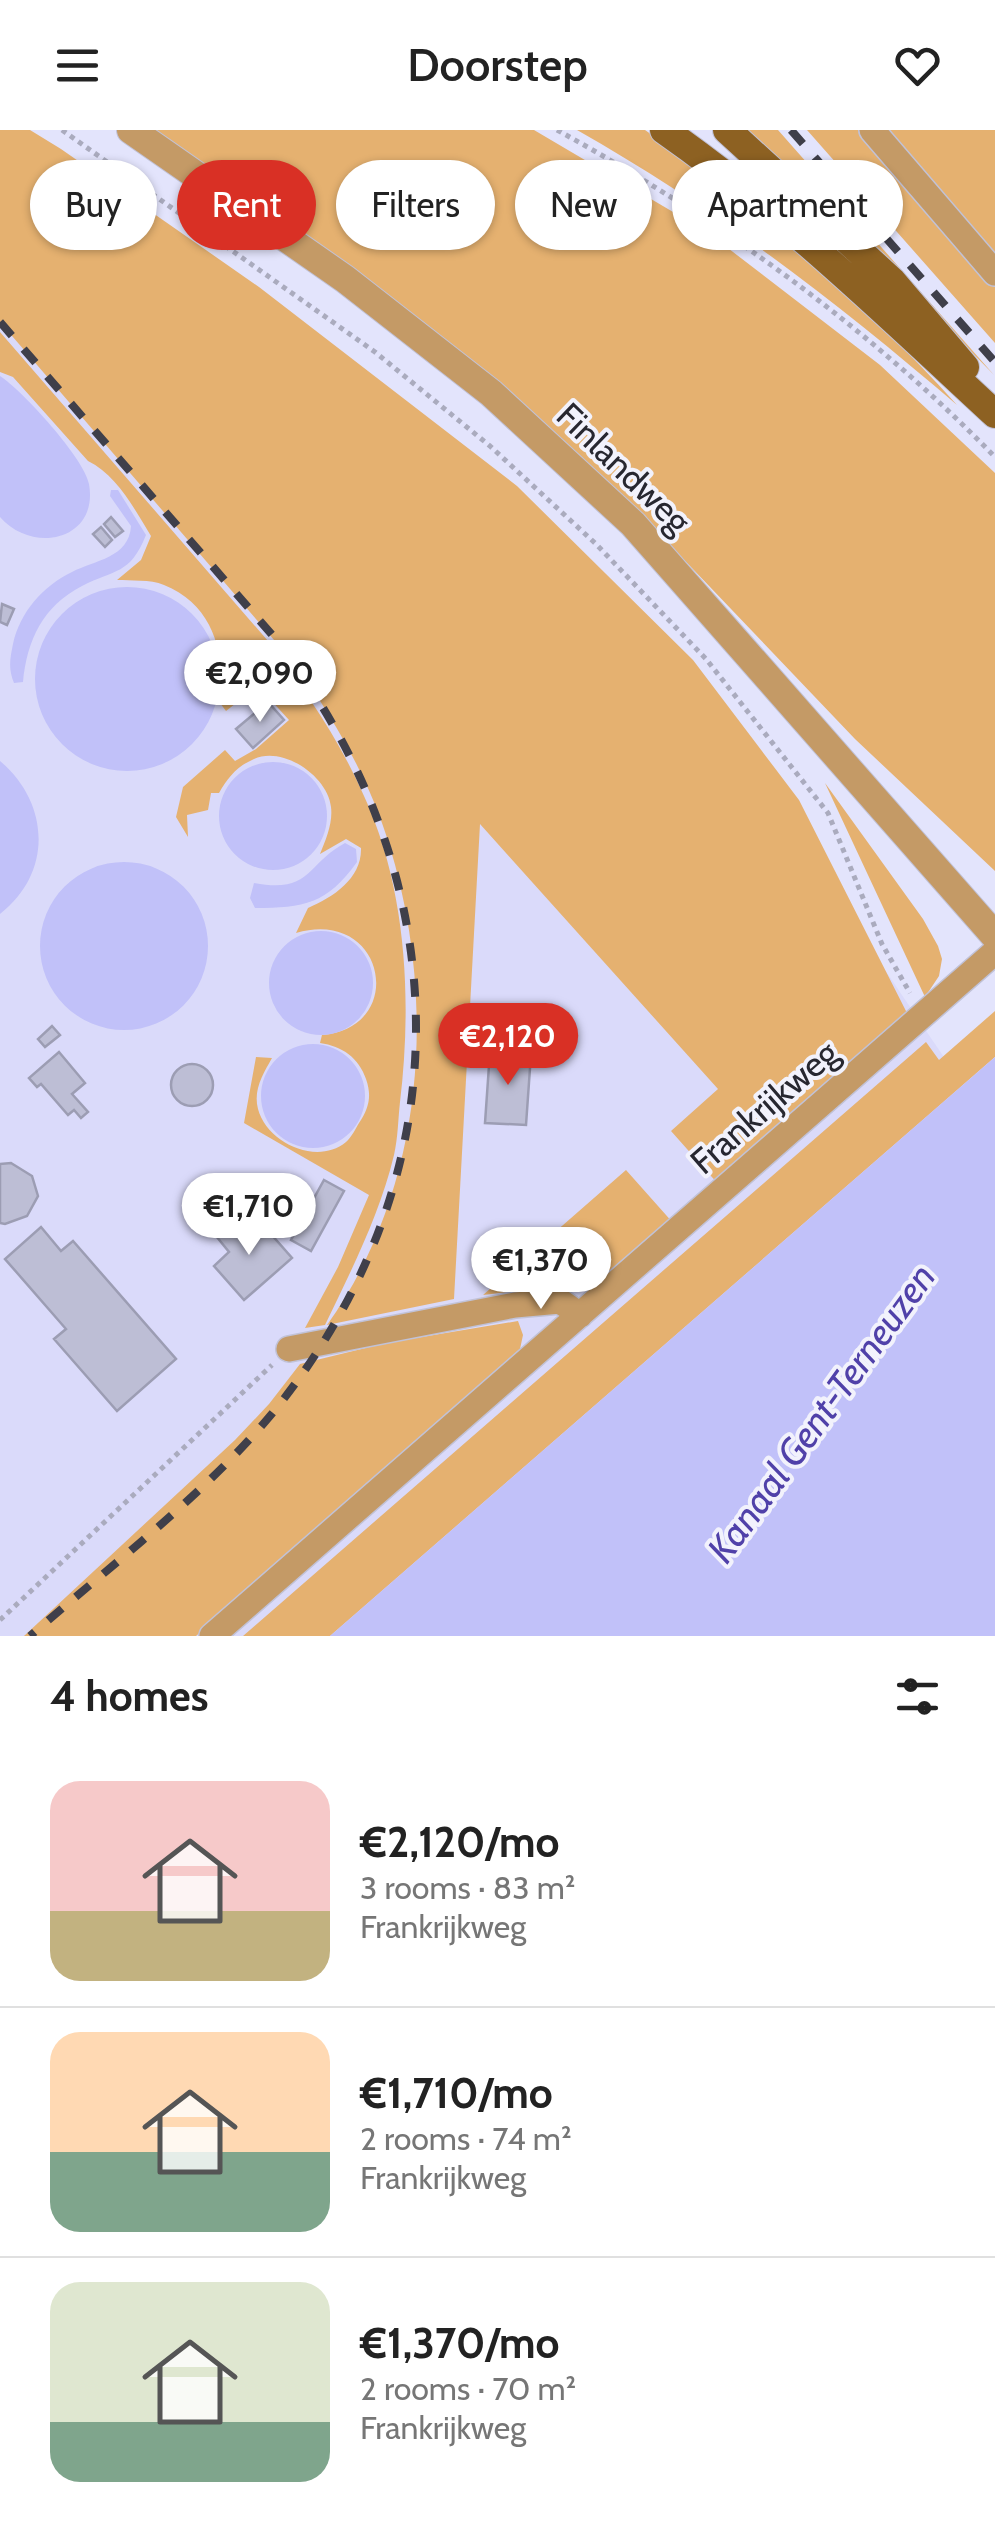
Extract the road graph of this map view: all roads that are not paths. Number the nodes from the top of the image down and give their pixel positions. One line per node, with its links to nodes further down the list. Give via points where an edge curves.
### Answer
1 (131, 130): 8 (street, Finlandweg, via 345,278 491,393 633,524)
2 (664, 130): 7 (main road, via 796,232)
3 (727, 130): 6 (main road, via 892,282)
4 (872, 130): 5 (street)
5 (995, 273)
6 (995, 403)
7 (995, 414)
8 (995, 936)
9 (995, 952): 10 (street, Frankrijkweg)
10 (580, 1315): 11 (street, via 560,1301 515,1305); 12 (street, Frankrijkweg)
11 (289, 1349)
12 (212, 1636)

